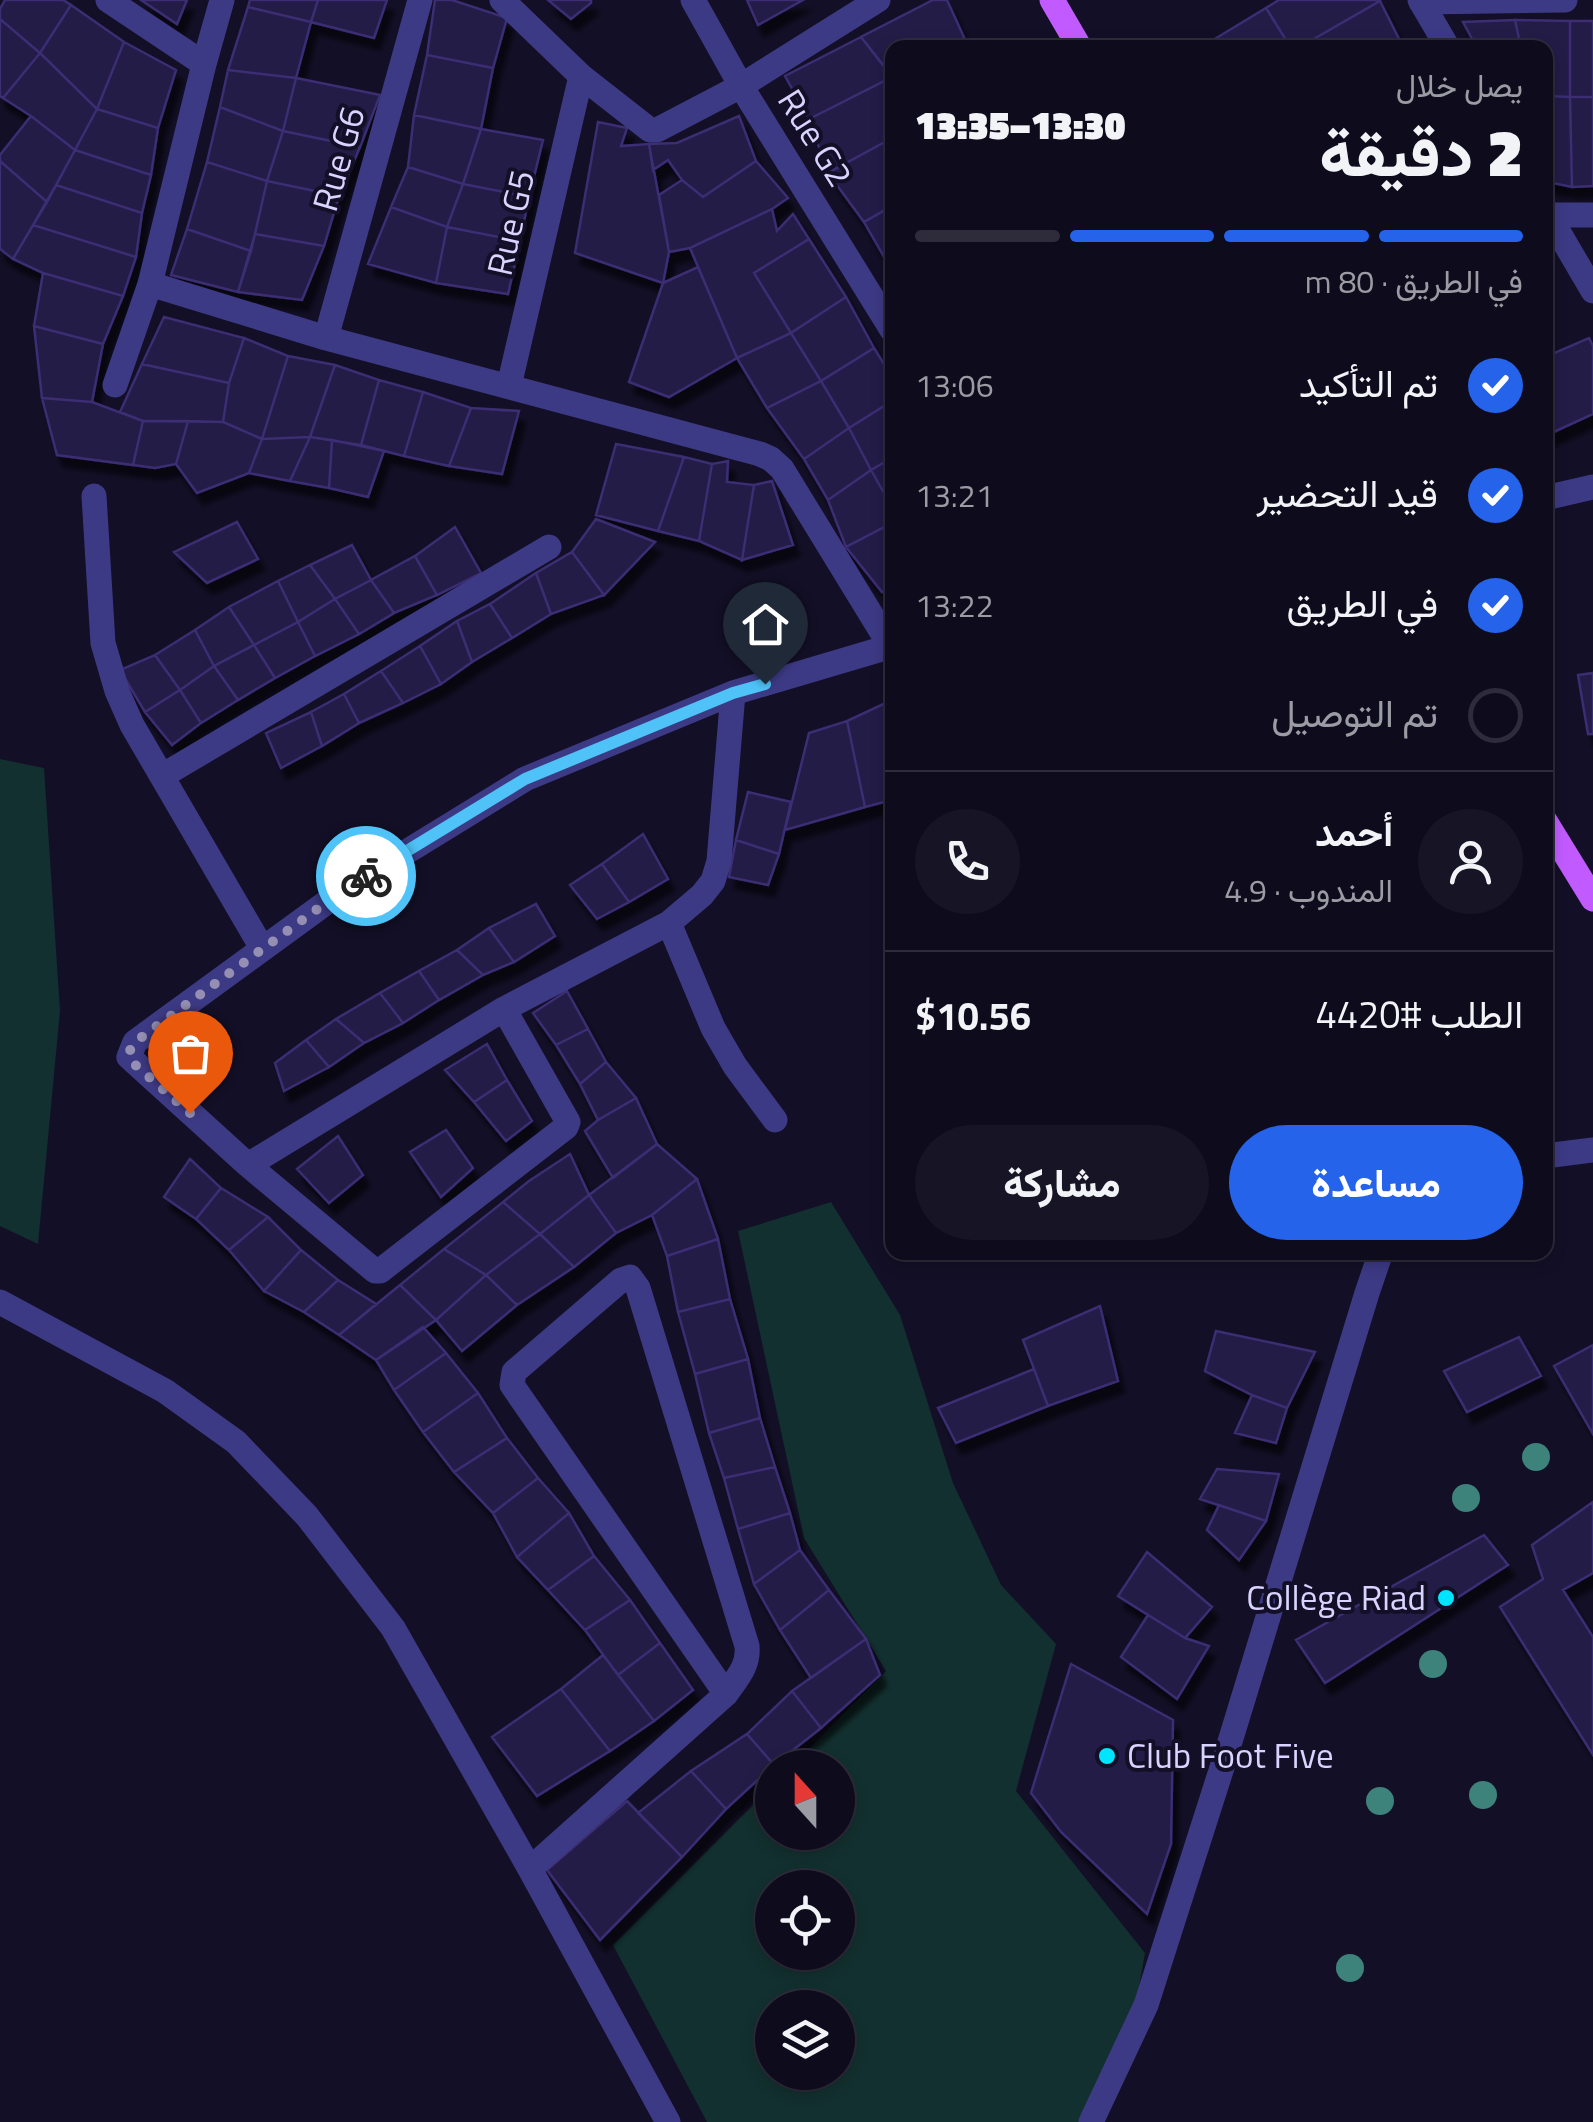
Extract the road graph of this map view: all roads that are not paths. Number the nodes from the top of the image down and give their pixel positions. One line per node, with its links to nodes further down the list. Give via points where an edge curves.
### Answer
1 (108, 0): 12 (street)
2 (222, 0): 12 (street)
3 (420, 0): 21 (street, Rue G6)
4 (502, 0): 13 (street)
5 (693, 0): 14 (street, Rue G2)
6 (878, 0): 14 (street)
7 (1052, 0): 10 (main road)
8 (1565, 0): 9 (street)
9 (1420, 1): 11 (street)
10 (1075, 40)
11 (1443, 40)
12 (204, 64): 18 (street)
13 (581, 76): 14 (street, via 650,130); 23 (street, Rue G5)
14 (741, 86): 20 (street, Rue G2)
15 (1553, 213): 16 (street)
16 (1593, 214)
17 (1553, 224): 19 (street)
18 (150, 284): 21 (street); 22 (street)
19 (1593, 290)
20 (885, 319)
21 (326, 338): 23 (street)
22 (115, 385)
23 (509, 386): 28 (street, via 771,459)
24 (1593, 486): 26 (street)
25 (94, 496): 31 (street, via 103,644 132,725)
26 (1553, 496)
27 (550, 546): 31 (street)
28 (885, 635)
29 (885, 648): 30 (street)
30 (733, 693): 35 (street, via 719,861 713,882); 36 (street, via 525,779)
31 (162, 776): 36 (street)
32 (1553, 830): 33 (main road)
33 (1584, 867): 34 (main road)
34 (1593, 899)
35 (669, 923): 37 (street); 38 (street, via 712,1028)
36 (262, 948): 41 (street, via 129,1052 132,1062)
37 (504, 1010): 41 (street); 41 (street, via 568,1122 385,1269 375,1271)
38 (775, 1120)
39 (1593, 1150): 40 (street)
40 (1553, 1155)
41 (248, 1165)
42 (1378, 1260): 47 (street, via 1146,2006)
43 (0, 1302): 45 (street, via 165,1391 236,1442 307,1516 393,1628)
44 (726, 1694): 44 (street, via 512,1386 514,1372 630,1277 747,1646 746,1666); 45 (street)
45 (530, 1869): 46 (street)
46 (668, 2122)
47 (1090, 2122)

